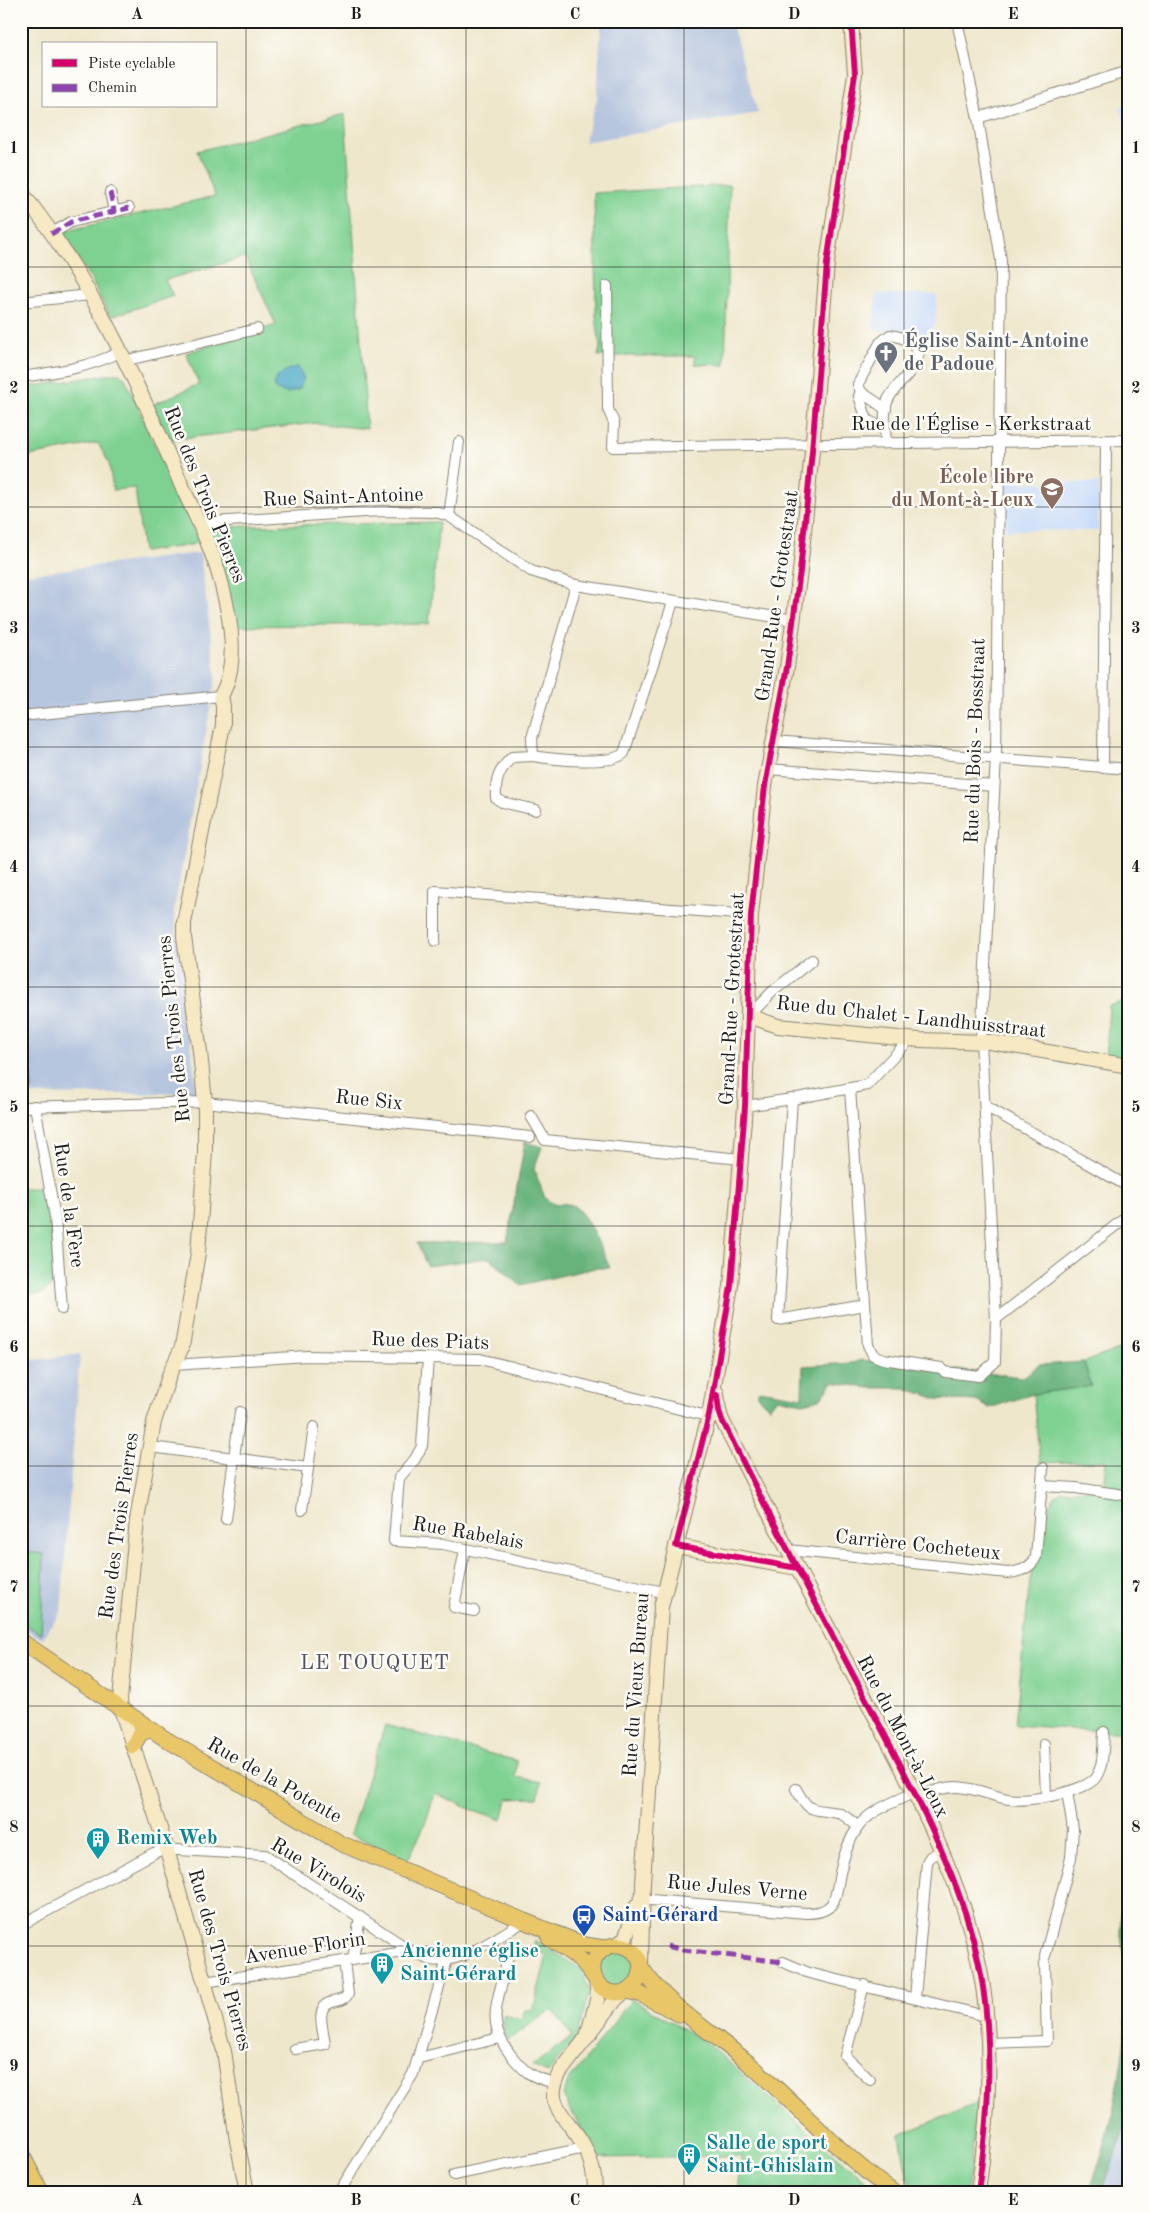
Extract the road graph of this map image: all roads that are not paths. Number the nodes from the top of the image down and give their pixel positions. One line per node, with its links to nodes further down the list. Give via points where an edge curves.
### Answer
1 (851, 21): 24 (street, Grand-Rue - Grotestraat, via 855,74 827,263)
2 (957, 21): 4 (street, Rue du Bois - Bosstraat)
3 (1129, 71): 4 (street)
4 (978, 118): 20 (street, Rue du Bois - Bosstraat, via 1001,260)
5 (110, 192): 8 (street)
6 (24, 200): 9 (street, Rue des Trois Pierres)
7 (129, 208): 8 (street)
8 (114, 211): 9 (street, via 71,222)
9 (51, 234): 11 (street, Rue des Trois Pierres)
10 (607, 286): 24 (street, Rue de l'Église - Kerkstraat, via 608,409 614,423 614,446)
11 (90, 295): 12 (street); 14 (street, Rue des Trois Pierres)
12 (21, 302)
13 (257, 329): 14 (street)
14 (122, 356): 15 (street, via 79,369); 26 (street, Rue des Trois Pierres)
15 (21, 377)
16 (861, 392): 17 (street); 17 (street, via 858,384 880,343 890,335 903,337 919,352 917,361 887,401); 18 (street, via 859,396 867,420)
17 (886, 409): 18 (street)
18 (885, 429): 23 (street)
19 (1129, 440): 21 (street, Rue de l'Église - Kerkstraat)
20 (998, 441): 21 (street, Rue de l'Église - Kerkstraat); 23 (street, Rue de l'Église - Kerkstraat); 34 (street, Rue du Bois - Bosstraat)
21 (1106, 441): 35 (street)
22 (459, 442): 25 (street)
23 (886, 443): 24 (street, Rue de l'Église - Kerkstraat)
24 (813, 445): 29 (street, Grand-Rue - Grotestraat)
25 (449, 516): 26 (street, Rue Saint-Antoine, via 435,512 380,511); 27 (street, Rue Saint-Antoine, via 531,572)
26 (198, 523): 30 (street, Rue des Trois Pierres, via 222,584 228,619 231,668)
27 (576, 585): 28 (street, Rue Saint-Antoine); 33 (street, via 532,738)
28 (673, 602): 29 (street, Rue Saint-Antoine); 33 (street, via 624,753 619,758 606,760)
29 (794, 620): 32 (street, Grand-Rue - Grotestraat)
30 (221, 696): 31 (street); 49 (street, Rue des Trois Pierres, via 223,725 184,923)
31 (21, 716)
32 (774, 741): 34 (street); 36 (street, Grand-Rue - Grotestraat)
33 (533, 756): 39 (street, via 512,757 504,764 497,776 496,798)
34 (996, 757): 35 (street); 38 (street, Rue du Bois - Bosstraat)
35 (1103, 768): 37 (street)
36 (768, 769): 38 (street); 40 (street, Grand-Rue - Grotestraat)
37 (1129, 769)
38 (994, 786): 45 (street, Rue du Bois - Bosstraat)
39 (536, 810)
40 (751, 915): 41 (street, via 435,891); 43 (street, Grand-Rue - Grotestraat)
41 (435, 941)
42 (812, 960): 43 (street, Grand-Rue - Grotestraat, via 772,992)
43 (749, 1016): 44 (street, Rue du Chalet - Landhuisstraat, via 778,1026); 51 (street, Grand-Rue - Grotestraat)
44 (910, 1039): 45 (street, Rue du Chalet - Landhuisstraat); 47 (street, via 867,1084)
45 (981, 1041): 46 (street, Rue du Chalet - Landhuisstraat); 52 (street, Rue du Bois - Bosstraat)
46 (1129, 1066)
47 (850, 1089): 48 (street); 59 (street)
48 (792, 1099): 51 (street); 59 (street, via 778,1320)
49 (205, 1102): 50 (street); 55 (street, Rue Six); 63 (street, Rue des Trois Pierres, via 198,1253 183,1341)
50 (35, 1106): 53 (street); 60 (street, Rue de la Fère, via 57,1230)
51 (745, 1106): 56 (street, Grand-Rue - Grotestraat)
52 (985, 1106): 57 (street); 61 (street, Rue du Bois - Bosstraat)
53 (21, 1107)
54 (532, 1116): 56 (street, via 545,1140)
55 (530, 1137)
56 (741, 1159): 64 (street, Grand-Rue - Grotestraat, via 732,1274)
57 (1129, 1187)
58 (1129, 1215): 61 (street)
59 (865, 1305): 61 (street, Rue du Bois - Bosstraat, via 868,1345 873,1355 979,1376 996,1362)
60 (62, 1308)
61 (996, 1318)
62 (428, 1358): 63 (street, Rue des Piats, via 308,1356); 66 (street, Rue des Piats, via 492,1361); 78 (street, Rue Rabelais, via 422,1446 399,1478 394,1541)
63 (174, 1365): 69 (street, Rue des Trois Pierres, via 154,1422)
64 (717, 1377): 66 (street, Rue du Vieux Bureau); 67 (street, Rue du Mont-à-Leux)
65 (240, 1412): 70 (street)
66 (709, 1416): 67 (street); 77 (street, Rue du Vieux Bureau)
67 (722, 1420): 79 (street, Rue du Mont-à-Leux)
68 (314, 1427): 71 (street)
69 (151, 1447): 70 (street); 84 (street, Rue des Trois Pierres, via 134,1546)
70 (234, 1458): 71 (street); 76 (street)
71 (308, 1468): 75 (street)
72 (1043, 1468): 73 (street, Carrière Cocheteux)
73 (1043, 1486): 74 (street); 79 (street, Carrière Cocheteux, via 1036,1557 1020,1571 1008,1573)
74 (1124, 1495)
75 (302, 1510)
76 (226, 1520)
77 (676, 1546): 80 (street); 81 (street, Rue du Vieux Bureau)
78 (465, 1548): 81 (street, Rue Rabelais); 82 (street, via 454,1607)
79 (788, 1550): 80 (street, Rue du Mont-à-Leux)
80 (797, 1568): 91 (street, Rue du Mont-à-Leux)
81 (663, 1592): 96 (street, Rue du Vieux Bureau)
82 (474, 1611)
83 (21, 1641): 84 (main road, Rue de la Potente)
84 (121, 1708): 85 (main road, Rue de la Potente); 88 (street, Rue des Trois Pierres)
85 (150, 1729): 88 (main road, via 140,1734); 98 (main road, Rue de la Potente, via 340,1843)
86 (1104, 1732): 90 (street, Rue Jules Verne, via 1101,1766 1095,1778)
87 (1044, 1744): 92 (street)
88 (133, 1746): 94 (street, Rue des Trois Pierres)
89 (796, 1788): 93 (street, via 809,1808 838,1813)
90 (1067, 1792): 92 (street, Rue Jules Verne); 116 (street, via 1073,1842 1045,1959 1047,2041)
91 (914, 1795): 92 (street, Rue Jules Verne, via 958,1787 1017,1800); 93 (street, Rue Jules Verne, via 869,1816); 95 (street, Rue du Mont-à-Leux)
92 (1046, 1796)
93 (858, 1827): 96 (street, Rue Jules Verne, via 844,1860 834,1902 824,1911 806,1913)
94 (167, 1850): 97 (street, Rue Virolois, via 265,1855); 99 (street, via 154,1853); 108 (street, Rue des Trois Pierres)
95 (941, 1851): 111 (street, via 927,1862); 112 (street, Rue du Mont-à-Leux, via 971,1934)
96 (641, 1899): 101 (street, Rue du Vieux Bureau, via 623,1942); 106 (street, Rue du Vieux Bureau)
97 (360, 1917): 102 (street, Rue Virolois); 103 (street)
98 (524, 1922): 101 (main road, Rue de la Potente, via 585,1945); 104 (street, via 467,1953); 107 (main road, Rue de la Potente, via 586,1965)
99 (21, 1925)
100 (509, 1946): 114 (street, via 495,2016)
101 (610, 1947): 106 (main road, via 632,1949); 107 (main road, via 598,1953 594,1962)
102 (411, 1951): 103 (street, Avenue Florin); 104 (street, Rue Virolois, via 432,1960)
103 (349, 1960): 108 (street, Avenue Florin); 117 (street, via 347,1996 329,2003 322,2012 326,2044)
104 (447, 1960): 118 (street)
105 (783, 1962): 109 (street, via 802,1971)
106 (641, 1965): 110 (main road, via 639,1980); 113 (main road, via 657,1987)
107 (595, 1979): 110 (main road, via 607,1991); 115 (street, via 596,2008)
108 (204, 1982): 125 (street, Rue des Trois Pierres, via 226,2058)
109 (864, 1985): 111 (street); 119 (street, via 845,2056)
110 (626, 1992): 113 (main road, via 642,1995); 115 (street, via 616,1999)
111 (915, 1998): 112 (street)
112 (986, 2016): 116 (street, Rue du Mont-à-Leux)
113 (696, 2022): 128 (main road, via 746,2061)
114 (499, 2038): 118 (street); 120 (street, via 527,2074)
115 (583, 2043): 120 (street)
116 (988, 2043): 129 (street, Rue du Mont-à-Leux, via 987,2123)
117 (295, 2049)
118 (419, 2058): 126 (street, via 411,2078)
119 (870, 2080)
120 (554, 2083): 121 (street, via 556,2107)
121 (585, 2148): 123 (street); 127 (street, via 592,2166)
122 (21, 2153): 124 (main road)
123 (454, 2175)
124 (41, 2192)
125 (247, 2192)
126 (339, 2192)
127 (595, 2192)
128 (893, 2192)
129 (978, 2192)

